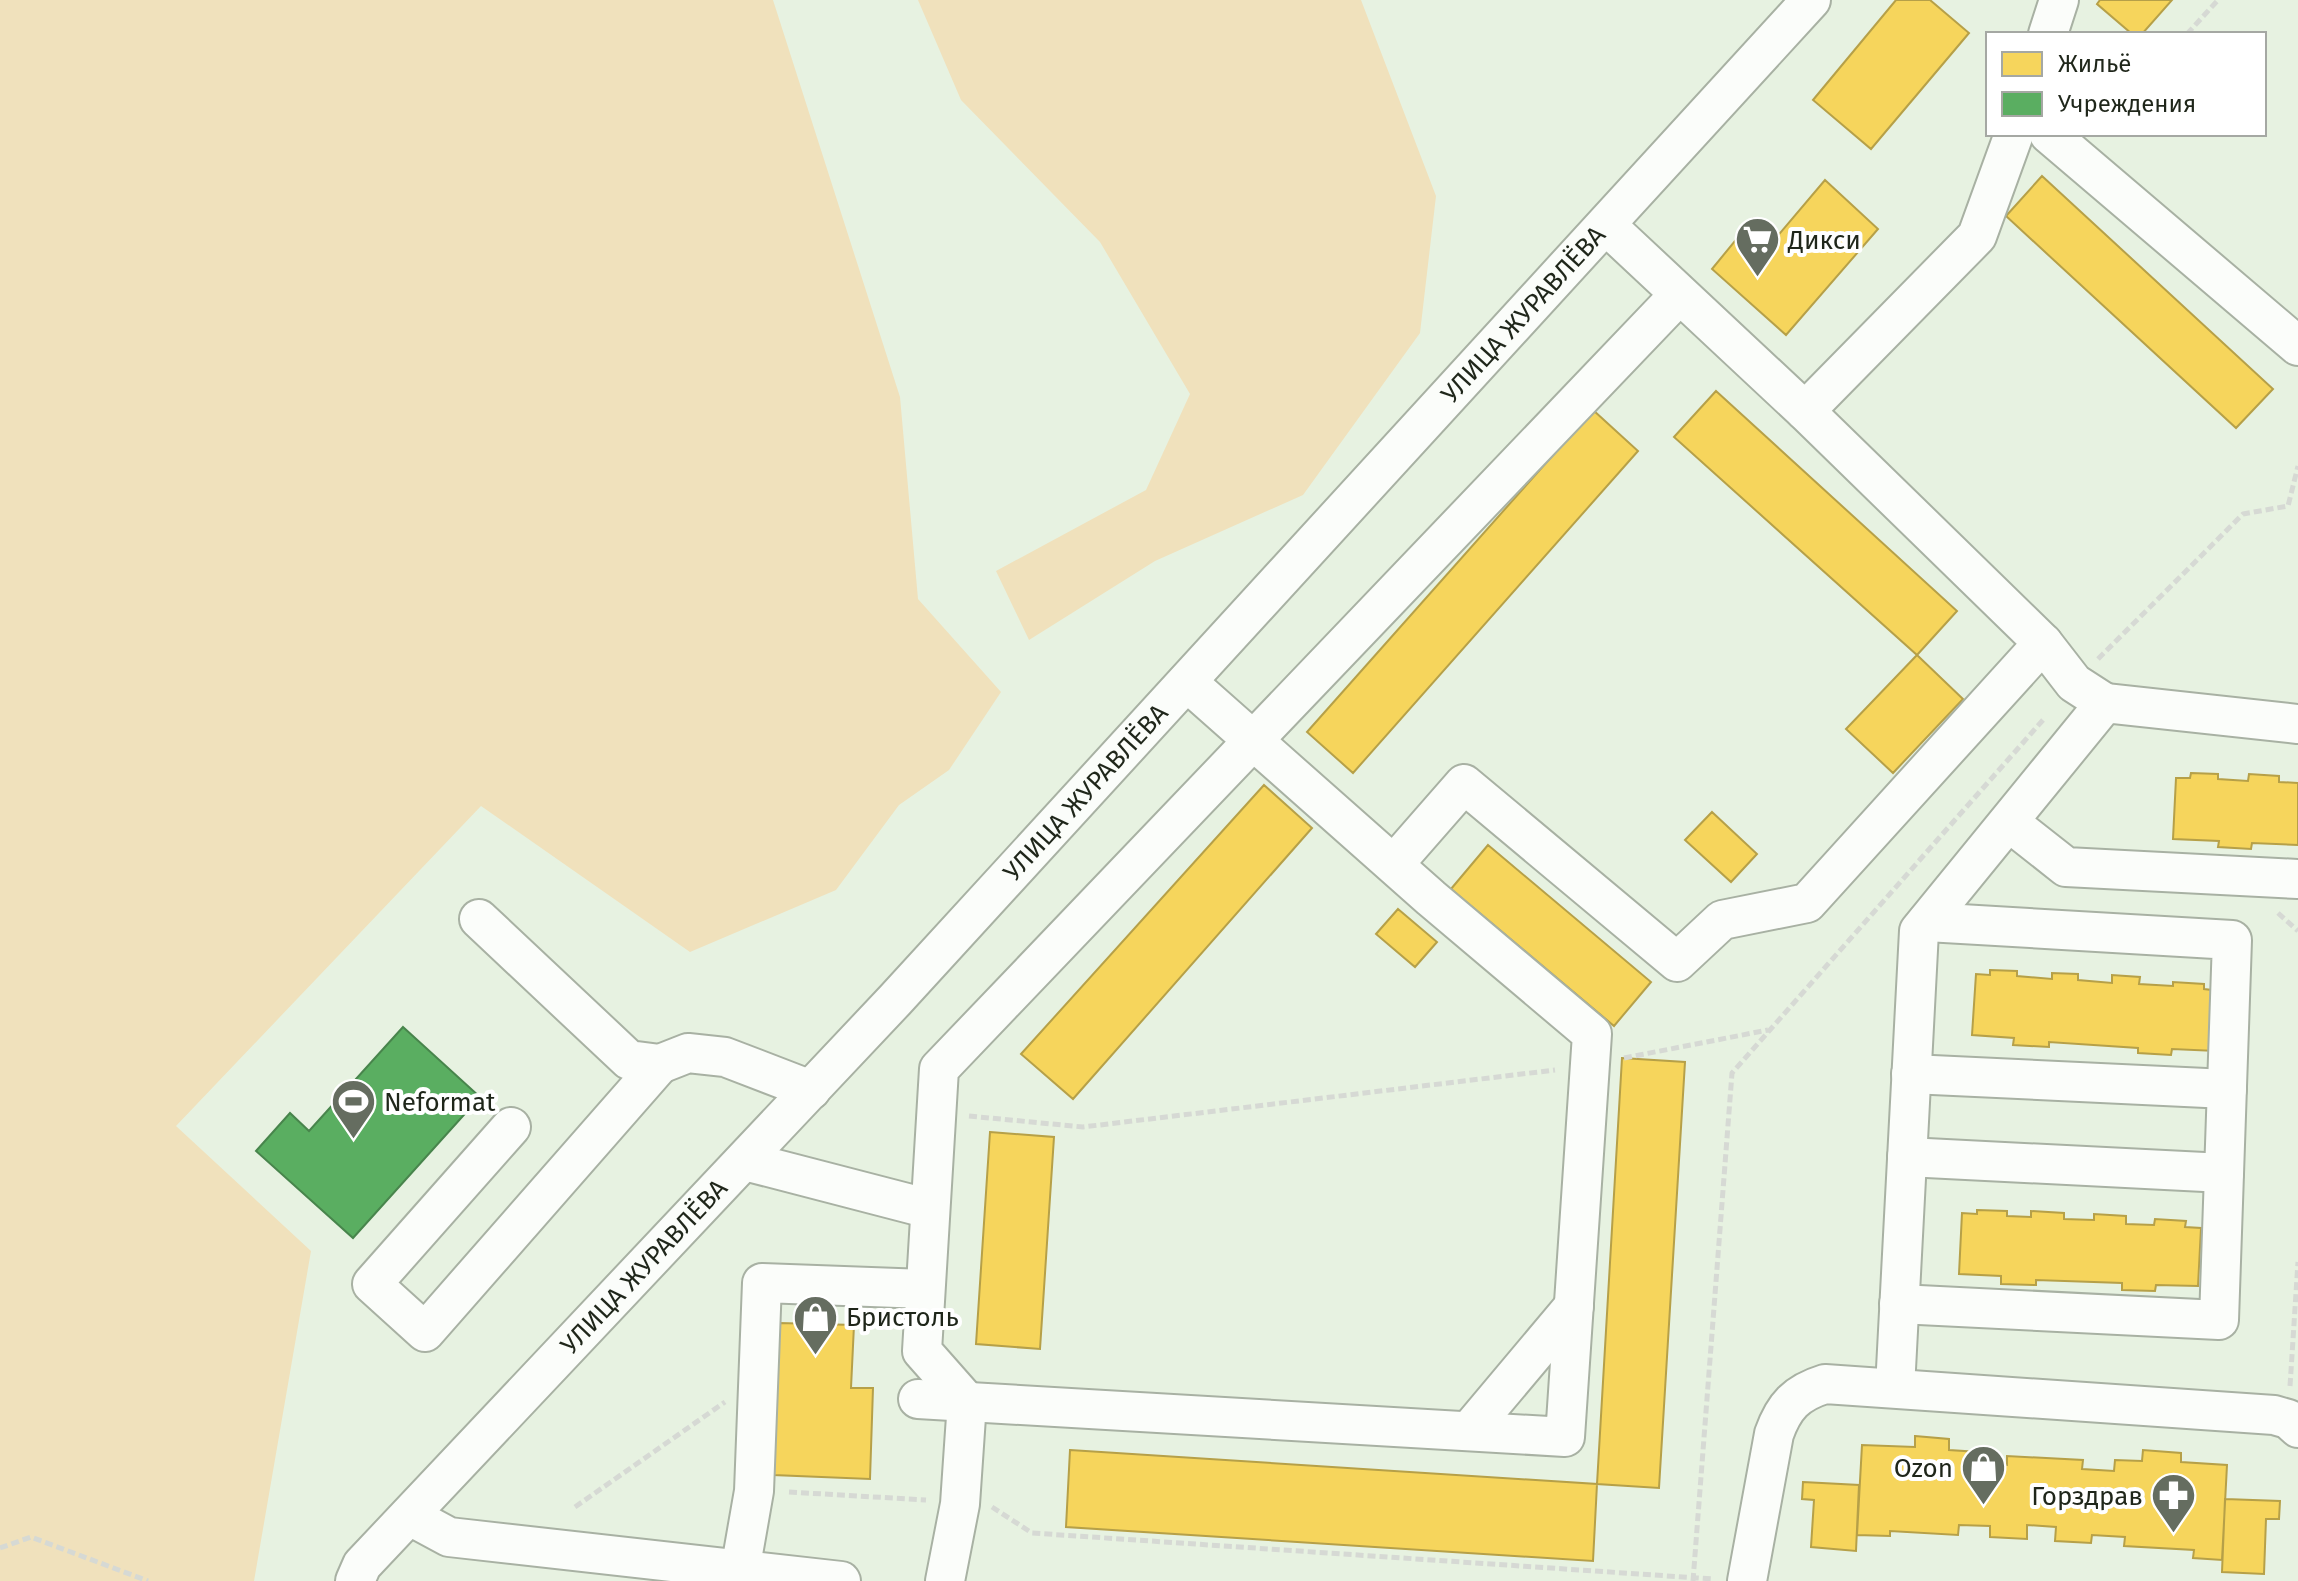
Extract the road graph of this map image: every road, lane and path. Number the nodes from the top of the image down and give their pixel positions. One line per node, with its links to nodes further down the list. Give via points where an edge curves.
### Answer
1 (1811, 0): 8 (street, УЛИЦА ЖУРАВЛЁВА)
2 (2059, 0): 4 (street)
3 (2218, 0): 5 (path)
4 (2049, 32)
5 (2189, 32)
6 (2013, 136): 11 (street, via 1977,236)
7 (2051, 136): 10 (street)
8 (1606, 225): 9 (street); 16 (street, УЛИЦА ЖУРАВЛЁВА)
9 (1679, 295): 11 (street); 19 (street)
10 (2298, 346)
11 (1805, 411): 15 (street)
12 (2298, 466): 13 (path)
13 (2288, 506): 14 (path); 17 (path, via 2243,514)
14 (2298, 507)
15 (2043, 643): 17 (street); 21 (street, via 1807,903 1722,920 1677,962 1464,784)
16 (1187, 682): 19 (street); 30 (street, УЛИЦА ЖУРАВЛЁВА)
17 (2090, 693): 18 (street); 20 (street); 25 (path)
18 (2298, 724)
19 (1253, 740): 21 (street); 31 (street, via 939,1069)
20 (2009, 822): 22 (street, via 2066,867); 24 (street)
21 (1394, 864): 27 (street, via 1592,1034)
22 (2298, 879)
23 (479, 919): 26 (street, via 629,1060)
24 (1927, 922): 28 (street, via 1918,938); 29 (street, via 2232,940)
25 (1769, 1030): 27 (path); 53 (path, via 1732,1073)
26 (660, 1064): 30 (street, via 688,1053 725,1057); 32 (street, via 425,1332 372,1284)
27 (1590, 1065): 31 (path, via 1083,1127); 40 (street)
28 (1911, 1074): 29 (street); 33 (street)
29 (2227, 1089): 35 (street)
30 (811, 1090): 34 (street, УЛИЦА ЖУРАВЛЁВА)
31 (936, 1113): 36 (street)
32 (511, 1127)
33 (1907, 1157): 35 (street); 39 (street)
34 (745, 1161): 36 (street); 50 (street, УЛИЦА ЖУРАВЛЁВА)
35 (2224, 1173): 39 (street, via 2219,1320)
36 (930, 1209): 38 (street)
37 (2298, 1262): 45 (path)
38 (925, 1289): 41 (street, via 762,1283); 44 (street, via 922,1351)
39 (1899, 1304): 42 (street)
40 (1574, 1306): 46 (street); 46 (street, via 1565,1437)
41 (758, 1378): 47 (street); 49 (path)
42 (1895, 1388): 45 (street, via 2274,1415); 54 (street, via 1825,1384 1795,1397 1774,1434)
43 (918, 1399): 44 (street)
44 (967, 1402): 46 (street); 48 (street)
45 (2293, 1424)
46 (1469, 1431)
47 (754, 1491): 48 (path); 52 (street)
48 (960, 1504): 53 (path, via 991,1506 1032,1533); 58 (street)
49 (575, 1507)
50 (410, 1516): 52 (street, via 449,1537); 56 (street, УЛИЦА ЖУРАВЛЁВА, via 362,1565)
51 (0, 1548): 55 (path, via 31,1537)
52 (740, 1571): 57 (street)
53 (1694, 1579): 54 (path)
54 (1732, 1580)
55 (148, 1581)
56 (355, 1581)
57 (841, 1581)
58 (945, 1581)

